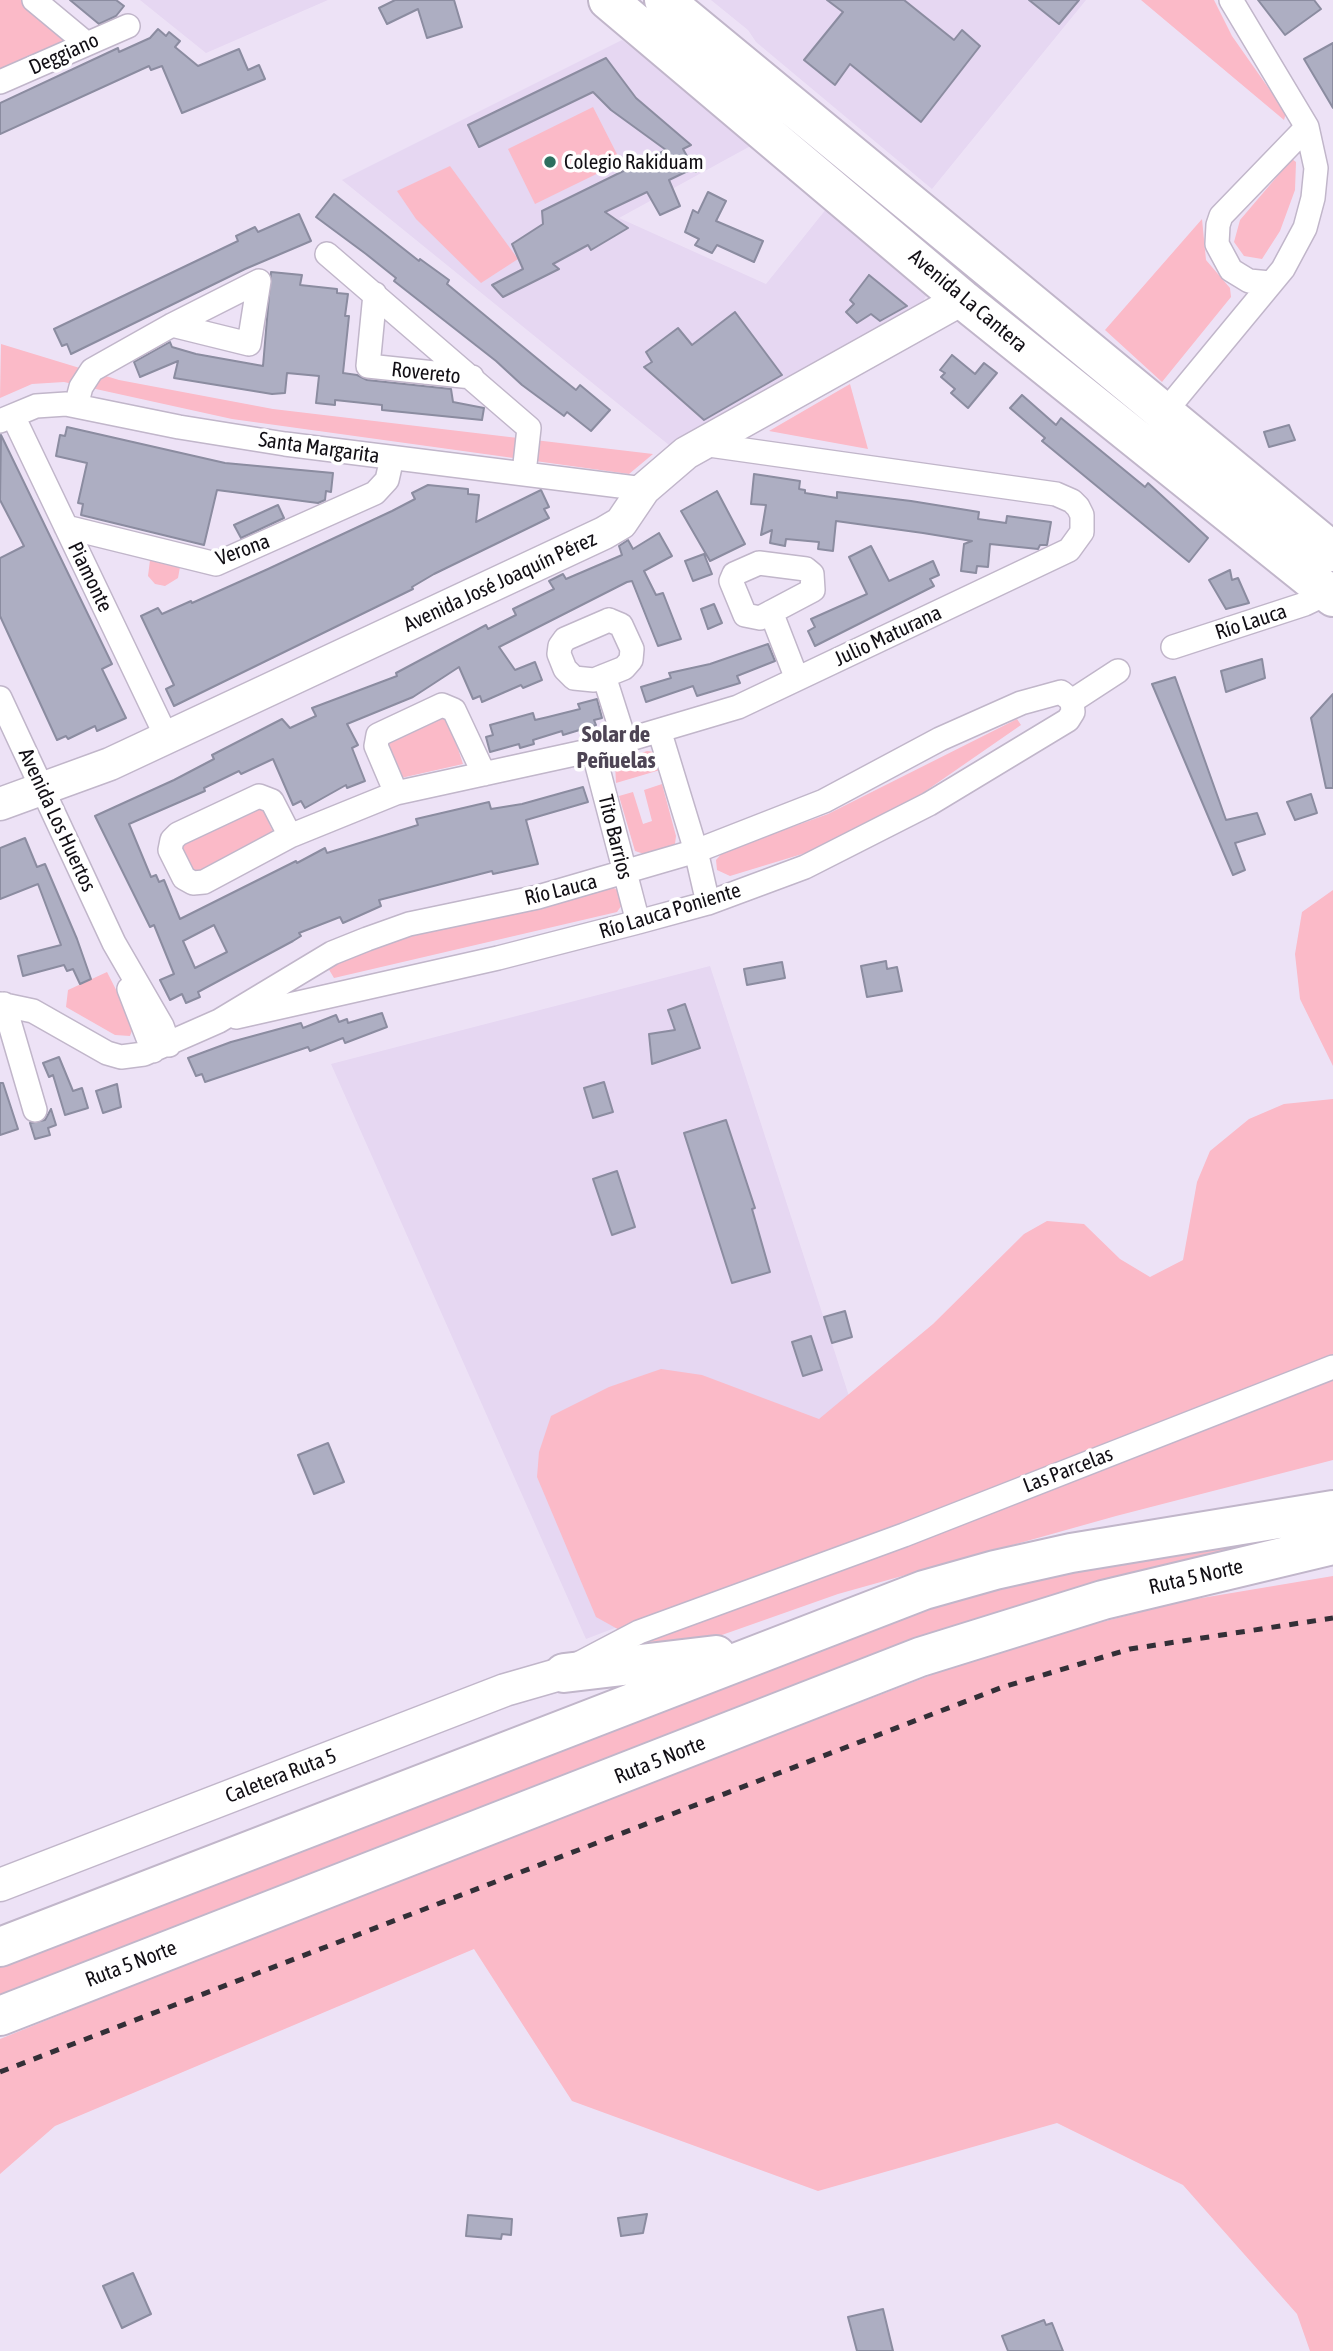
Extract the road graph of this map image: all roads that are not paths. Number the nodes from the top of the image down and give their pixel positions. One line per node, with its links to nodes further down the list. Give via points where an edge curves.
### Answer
1 (34, 0): 6 (street)
2 (608, 0): 12 (highway, Avenida La Cantera)
3 (664, 0): 14 (highway, Avenida La Cantera)
4 (1231, 0): 8 (street)
5 (128, 26): 6 (street, Deggiano)
6 (87, 44): 7 (street, Deggiano)
7 (0, 82)
8 (1307, 127): 10 (street, via 1316,168 1313,198 1295,249); 10 (street, via 1221,216 1218,225 1220,253 1231,270 1249,281)
9 (327, 254): 11 (street, Rovereto)
10 (1270, 283): 17 (street)
11 (375, 294): 15 (street, Rovereto); 15 (street, Rovereto, via 368,366)
12 (962, 299): 14 (highway, via 985,290 998,293); 19 (main road, Avenida José Joaquín Pérez); 25 (highway, Avenida La Cantera)
13 (172, 325): 16 (street, via 93,370 81,387)
14 (1066, 333): 17 (highway, Avenida La Cantera)
15 (472, 377): 21 (street, Rovereto, via 529,428)
16 (76, 406): 18 (street, Santa Margarita, via 46,404); 20 (street, Santa Margarita, via 179,427)
17 (1164, 413): 24 (highway, Avenida La Cantera)
18 (6, 419): 23 (street, Piamonte)
19 (702, 444): 22 (main road, Avenida José Joaquín Pérez, via 670,464); 30 (street, Julio Maturana, via 1056,494 1073,500 1082,515 1080,539 1069,550)
20 (392, 458): 21 (street, Santa Margarita); 23 (street, Verona, via 387,480 375,493 216,564)
21 (524, 473): 22 (street, Santa Margarita)
22 (644, 489): 34 (main road, Avenida José Joaquín Pérez, via 629,514 604,533)
23 (66, 527): 34 (street, Piamonte)
24 (1333, 552)
25 (1330, 595): 27 (street, Río Lauca)
26 (771, 612): 30 (street)
27 (1173, 647)
28 (1118, 671): 32 (street)
29 (604, 676): 35 (street)
30 (797, 679): 33 (street, Julio Maturana, via 761,698)
31 (0, 698): 38 (street, Avenida Los Huertos)
32 (1072, 701): 42 (street, Río Lauca, via 1061,692 1021,703 940,739 824,801); 44 (street, Río Lauca Poniente, via 1068,720 929,804 805,867)
33 (660, 733): 35 (street, Julio Maturana); 42 (street)
34 (167, 737): 38 (main road, Avenida José Joaquín Pérez)
35 (625, 742): 36 (street, Julio Maturana)
36 (593, 751): 37 (street, Julio Maturana); 43 (street, Tito Barrios)
37 (484, 774): 39 (street, Julio Maturana); 39 (street, via 454,709 442,705 378,735 376,746)
38 (44, 790): 40 (main road, Avenida José Joaquín Pérez); 48 (street, Avenida Los Huertos)
39 (396, 793): 41 (street, Julio Maturana)
40 (0, 804)
41 (290, 835): 41 (street, Julio Maturana, via 199,884 184,878 170,850 177,834 259,796 272,801)
42 (696, 850): 43 (street, Río Lauca); 44 (street)
43 (624, 873): 45 (street, Tito Barrios); 47 (street, Río Lauca, via 538,897 409,924 367,939 332,953)
44 (708, 903): 45 (street, Río Lauca Poniente)
45 (638, 922): 47 (street, Río Lauca Poniente)
46 (2, 1004): 48 (street, Río Lauca, via 33,1011 107,1053 133,1056); 49 (street)
47 (219, 1021): 48 (street, Río Lauca)
48 (161, 1048)
49 (35, 1110)
50 (1333, 1367): 58 (street, Las Parcelas, via 639,1632)
51 (1333, 1486): 54 (highway)
52 (1333, 1510): 54 (highway, Ruta 5 Norte)
53 (1333, 1545): 56 (highway, Ruta 5 Norte)
54 (1070, 1553): 57 (highway, Ruta 5 Norte, via 962,1578)
55 (1333, 1558): 56 (highway)
56 (1164, 1584): 61 (highway, Ruta 5 Norte, via 920,1657)
57 (811, 1633): 58 (highway, via 702,1657); 60 (highway, Ruta 5 Norte)
58 (564, 1673): 59 (main road, Caletera Ruta 5, via 505,1690)
59 (0, 1885)
60 (0, 1947)
61 (0, 2016)

